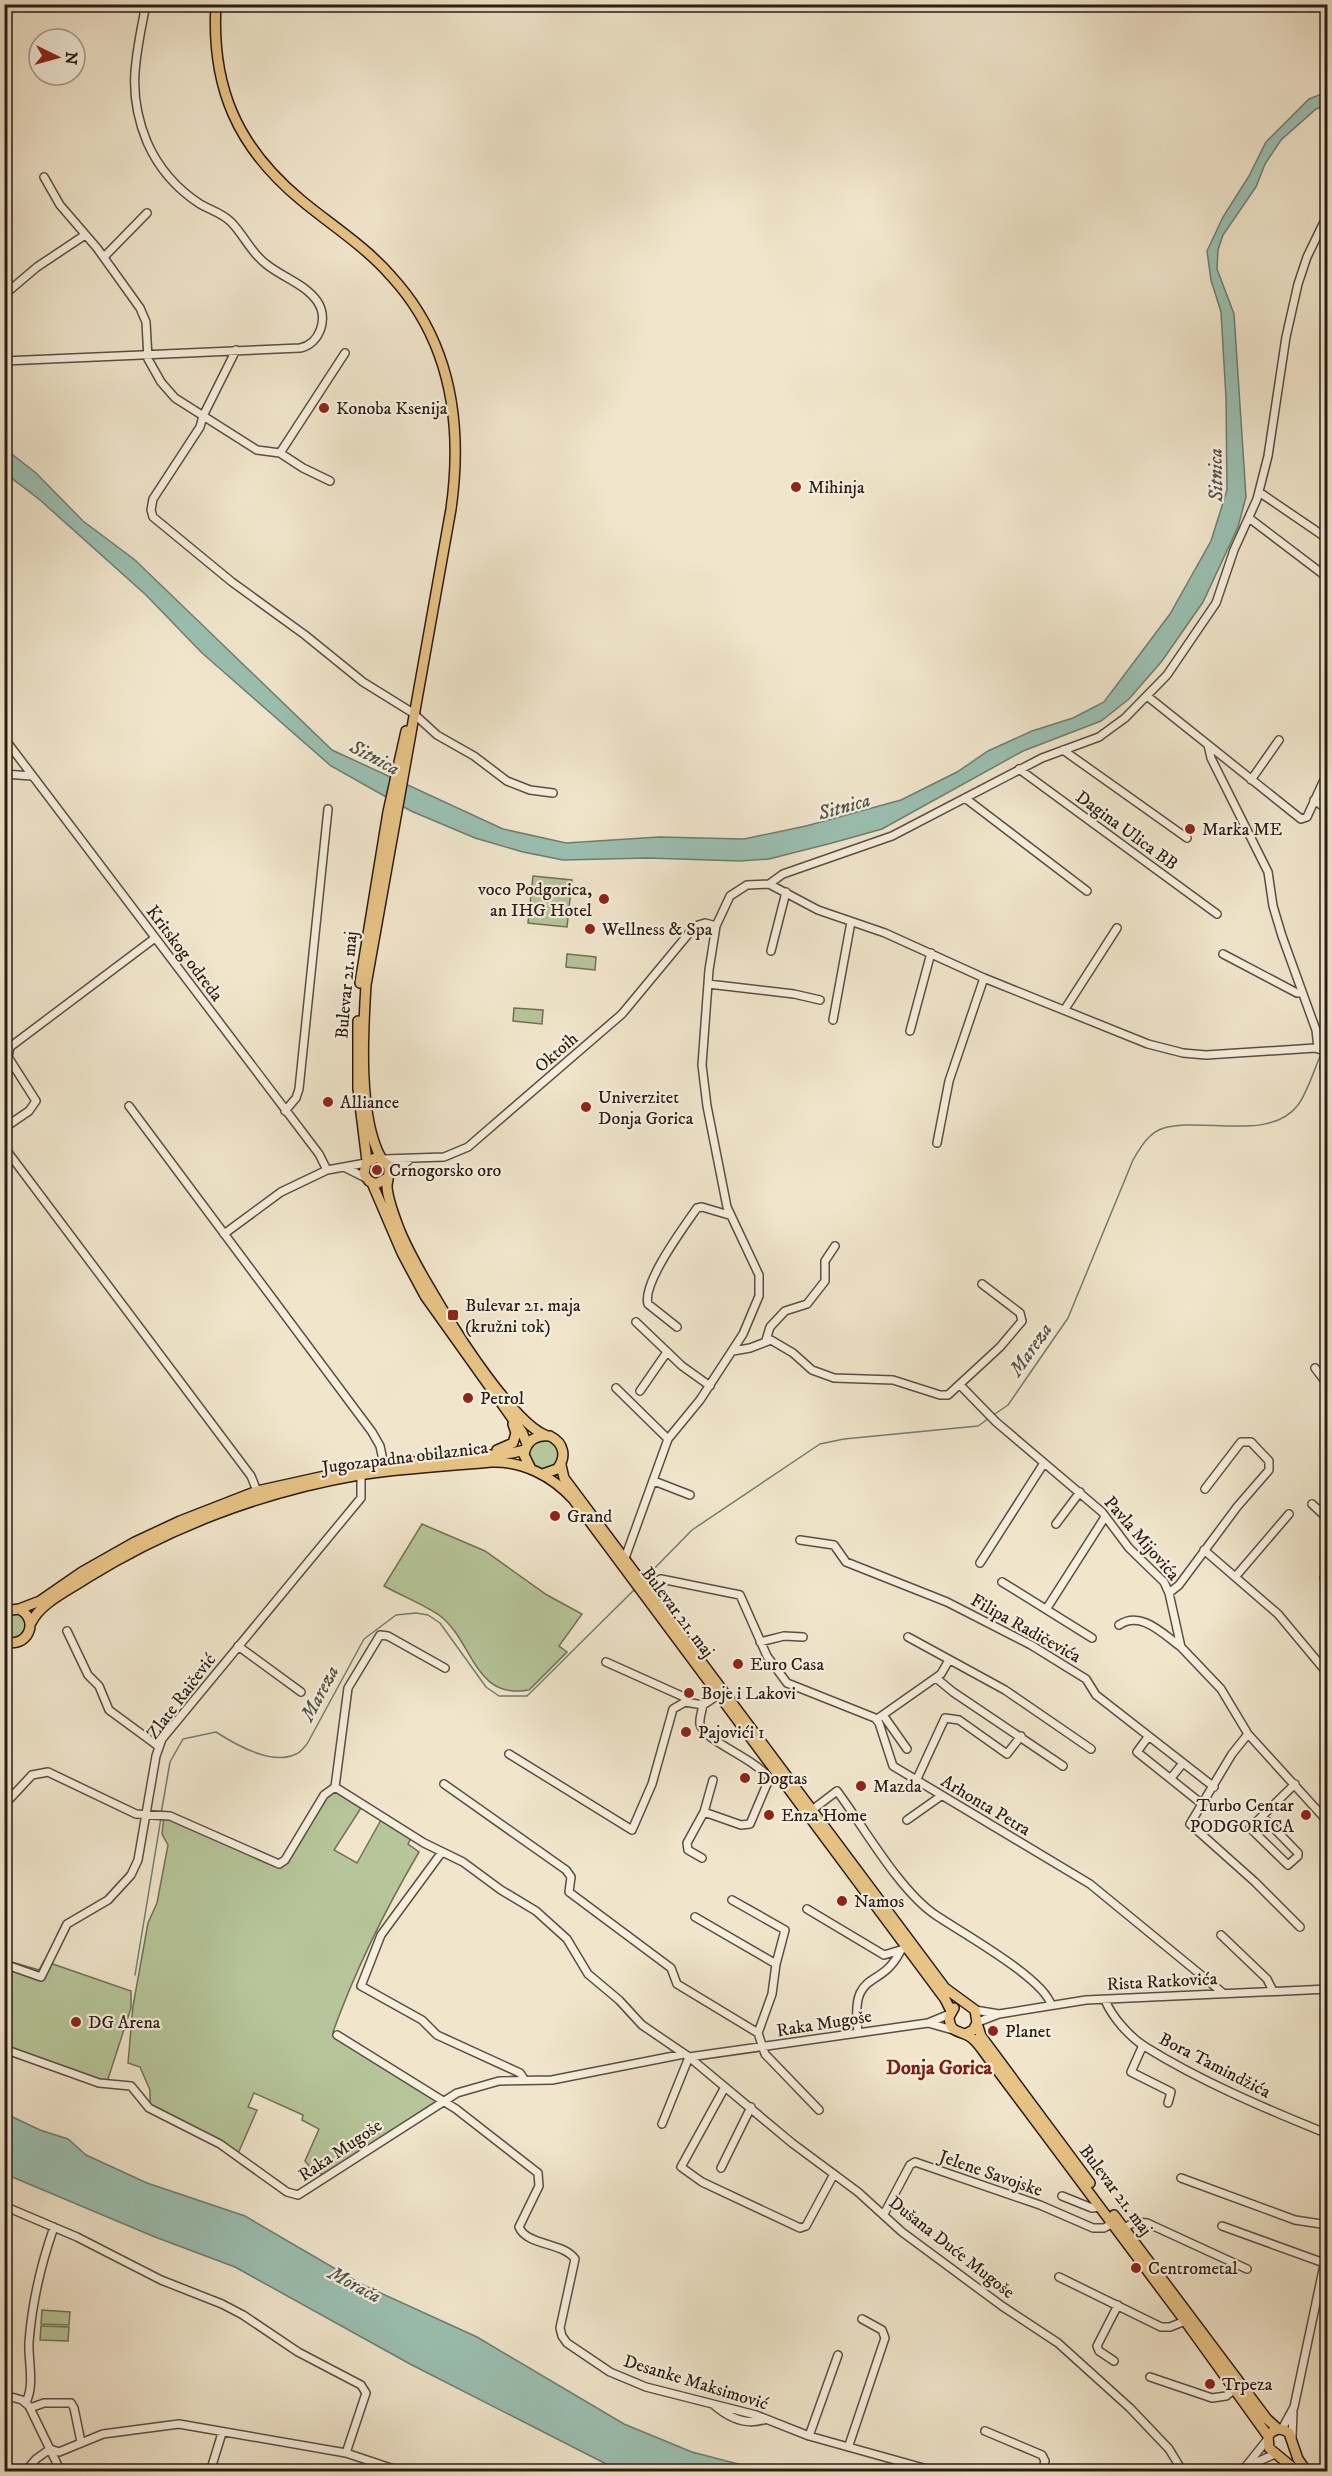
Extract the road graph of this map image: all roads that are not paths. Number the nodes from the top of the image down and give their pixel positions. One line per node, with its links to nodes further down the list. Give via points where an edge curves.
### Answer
1 (146, 4): 10 (street, via 133,88 140,122 159,164 187,195 231,222 265,264 306,291 322,311 320,331 307,346)
2 (216, 4): 24 (main road, via 219,72 242,134 281,182 391,275 427,326 447,374 456,422 456,469)
3 (44, 177): 7 (street, via 60,205)
4 (147, 213): 8 (street)
5 (1328, 214): 6 (street)
6 (1325, 225): 19 (street, via 1307,257 1293,305)
7 (86, 235): 8 (street); 9 (street, via 37,267)
8 (104, 257): 12 (street, via 144,316)
9 (4, 295)
10 (236, 350): 12 (street); 14 (street)
11 (345, 353): 17 (street)
12 (147, 355): 13 (street); 14 (street, via 164,386)
13 (4, 361)
14 (203, 416): 15 (street); 16 (street)
15 (216, 424): 16 (street); 17 (street, via 257,450)
16 (200, 427): 24 (street, via 152,502 153,517 338,664)
17 (280, 453): 18 (street)
18 (330, 481)
19 (1259, 492): 20 (street); 21 (street)
20 (1249, 518): 22 (street); 23 (street, via 1216,603 1178,660)
21 (1328, 539)
22 (1328, 578)
23 (1147, 696): 27 (street); 28 (street, via 1105,734)
24 (413, 712): 34 (street, via 437,735 507,781); 39 (main road)
25 (4, 738): 31 (street, Kritskog odreda)
26 (1279, 740): 32 (street)
27 (1208, 745): 32 (street); 54 (street, via 1268,872 1273,906)
28 (1063, 750): 29 (street); 40 (street)
29 (1019, 769): 35 (street); 44 (street, Dagina Ulica BB)
30 (4, 774): 31 (street)
31 (32, 776): 48 (street, Kritskog odreda)
32 (1251, 780): 36 (street, via 1301,819 1307,817)
33 (1323, 782): 36 (street)
34 (553, 793)
35 (966, 798): 41 (street, via 892,836 783,874); 42 (street)
36 (1314, 800): 38 (street)
37 (328, 809): 62 (street, via 299,1089)
38 (1328, 810)
39 (392, 813): 66 (main road, Bulevar 21. maj, via 364,1022 365,1087 372,1137); 68 (main road, Bulevar 21. maj, via 364,951 358,1008 358,1089)
40 (1187, 838)
41 (770, 884): 43 (street); 46 (street, via 747,885 735,891)
42 (1087, 891)
43 (786, 892): 45 (street); 49 (street)
44 (1217, 914)
45 (850, 922): 50 (street); 57 (street)
46 (716, 926): 53 (street); 67 (street, Oktoih, via 695,926 622,1014 471,1145 449,1156)
47 (1117, 928): 56 (street)
48 (155, 938): 62 (street, Kritskog odreda); 63 (street, via 10,1047 8,1057 36,1101)
49 (771, 951)
50 (931, 953): 52 (street); 58 (street)
51 (1223, 954): 54 (street)
52 (984, 978): 56 (street); 64 (street, via 949,1081)
53 (708, 984): 55 (street); 73 (street, via 702,1077)
54 (1302, 993): 59 (street)
55 (820, 1000)
56 (1065, 1009): 59 (street, via 1148,1044 1183,1053)
57 (833, 1020)
58 (910, 1031)
59 (1323, 1051): 60 (street)
60 (1328, 1082)
61 (129, 1106): 74 (street)
62 (285, 1111): 70 (street, Kritskog odreda)
63 (4, 1128)
64 (937, 1143)
65 (4, 1148): 102 (street, via 251,1476)
66 (382, 1159): 67 (street, Oktoih); 68 (main road); 71 (main road, via 390,1168)
67 (410, 1159): 71 (street)
68 (366, 1162): 69 (street); 72 (main road, via 363,1170)
69 (346, 1168): 70 (street); 72 (street)
70 (327, 1170): 74 (street, via 281,1192)
71 (388, 1177): 72 (main road, via 381,1183); 91 (main road, via 388,1193 400,1231 435,1298 519,1417)
72 (369, 1181): 90 (main road, via 425,1296)
73 (729, 1215): 78 (street, via 697,1208 653,1280 648,1304); 79 (street, via 761,1282)
74 (224, 1234): 96 (street, via 372,1432)
75 (835, 1246): 80 (street, via 825,1261 825,1281 807,1304 785,1311 770,1327)
76 (982, 1284): 85 (street, via 1020,1314 1022,1321)
77 (636, 1322): 83 (street)
78 (677, 1327)
79 (743, 1334): 81 (street); 82 (street)
80 (766, 1340): 81 (street); 85 (street, via 786,1348 812,1370 834,1378 893,1380 944,1395)
81 (753, 1347): 82 (street)
82 (733, 1351): 87 (street)
83 (667, 1352): 87 (street); 89 (street)
84 (1315, 1368): 86 (street)
85 (960, 1385): 95 (street, Pavla Mijovića)
86 (1328, 1385)
87 (710, 1386): 92 (street)
88 (616, 1388): 92 (street)
89 (640, 1391)
90 (512, 1419): 93 (main road); 94 (main road, via 516,1433 513,1443)
91 (545, 1435): 93 (main road, via 535,1437); 97 (main road, via 561,1446)
92 (668, 1439): 100 (street)
93 (526, 1447): 94 (main road, Jugozapadna obilaznica); 98 (main road, via 525,1461)
94 (490, 1456): 96 (main road, Jugozapadna obilaznica)
95 (1044, 1463): 103 (street, Pavla Mijovića); 113 (street)
96 (384, 1465): 102 (main road, Jugozapadna obilaznica)
97 (561, 1465): 98 (main road, via 552,1473); 112 (main road, Bulevar 21. maj, via 564,1478)
98 (536, 1472): 99 (main road, Jugozapadna obilaznica, via 505,1462); 137 (main road, Bulevar 21. maj, via 557,1483 573,1499)
99 (361, 1475): 121 (main road, Jugozapadna obilaznica, via 263,1498 175,1532 91,1576 40,1610); 129 (street, Zlate Raičević, via 361,1498)
100 (654, 1481): 104 (street); 112 (street)
101 (1204, 1489): 111 (street, via 1241,1442 1253,1444 1269,1461 1267,1472)
102 (257, 1491): 119 (main road, Jugozapadna obilaznica, via 135,1542 40,1601)
103 (1080, 1492): 107 (street, Pavla Mijovića); 109 (street)
104 (690, 1495)
105 (1312, 1504): 108 (street)
106 (1289, 1514): 114 (street)
107 (1105, 1517): 117 (street, Pavla Mijovića); 118 (street)
108 (1328, 1518)
109 (1056, 1524)
110 (800, 1540): 143 (street, Filipa Radičevića, via 834,1545 846,1562 895,1579 1031,1645 1086,1679 1096,1695)
111 (1204, 1550): 114 (street); 117 (street)
112 (625, 1558): 116 (main road, Bulevar 21. maj)
113 (980, 1563)
114 (1236, 1576): 134 (street, via 1278,1614)
115 (1002, 1582): 118 (street)
116 (647, 1586): 127 (street, via 661,1579 736,1593 742,1598); 161 (main road, Bulevar 21. maj)
117 (1170, 1593): 130 (street, Pavla Mijovića)
118 (1047, 1608): 126 (street)
119 (19, 1609): 120 (main road, Jugozapadna obilaznica); 121 (main road)
120 (4, 1611)
121 (31, 1623): 128 (main road, Jugozapadna obilaznica, via 24,1640)
122 (1119, 1624): 130 (street, via 1128,1619 1141,1620)
123 (67, 1631): 144 (street, via 109,1710)
124 (803, 1637): 127 (street, via 784,1636)
125 (908, 1637): 131 (street)
126 (1092, 1638)
127 (760, 1642): 140 (street, via 787,1683)
128 (7, 1643)
129 (238, 1646): 136 (street); 144 (street, Zlate Raičević)
130 (1181, 1647): 141 (street, via 1226,1696)
131 (950, 1660): 135 (street); 146 (street, via 1042,1714)
132 (606, 1662): 138 (street, via 684,1697)
133 (446, 1668): 156 (street, via 380,1635 348,1688)
134 (1328, 1674)
135 (936, 1678): 140 (street); 142 (street)
136 (302, 1692)
137 (717, 1695): 139 (street); 150 (main road, Bulevar 21. maj)
138 (687, 1702): 139 (street); 147 (street, via 677,1705 671,1713 652,1784 633,1830)
139 (703, 1705): 150 (street, via 699,1723 706,1736)
140 (880, 1717): 145 (street); 153 (street, Arhonta Petra, via 891,1764)
141 (1248, 1734): 155 (street); 157 (street)
142 (1022, 1736): 149 (street); 153 (street, via 1007,1754 959,1720 945,1718)
143 (1149, 1737): 148 (street, Filipa Radičevića); 151 (street, via 1137,1752)
144 (158, 1746): 163 (street, Zlate Raičević)
145 (907, 1749)
146 (1091, 1749)
147 (509, 1754)
148 (1183, 1763): 151 (street); 157 (street, Filipa Radičevića)
149 (1063, 1766)
150 (773, 1776): 162 (street, via 750,1824 741,1826); 174 (main road, Bulevar 21. maj)
151 (1171, 1778): 159 (street)
152 (713, 1780): 162 (street)
153 (916, 1781): 158 (street, Arhonta Petra)
154 (444, 1784): 190 (street, via 566,1870 571,1878 569,1892 671,1968 677,1984)
155 (1294, 1784): 164 (street); 166 (street)
156 (335, 1787): 163 (street, via 324,1795 279,1864 162,1814); 167 (street, Dušana Duće Mugoše)
157 (1214, 1787): 159 (street)
158 (941, 1796): 165 (street); 179 (street, Arhonta Petra, via 1090,1884)
159 (1202, 1804): 172 (street, via 1191,1820 1192,1828 1256,1882)
160 (4, 1805): 163 (street, via 26,1779 42,1772 136,1814)
161 (812, 1810): 181 (main road, Bulevar 21. maj, via 945,1988); 182 (street, via 837,1791 923,1905 1022,1974 1048,1995)
162 (704, 1812): 168 (street, via 687,1843 688,1850)
163 (146, 1814): 175 (street, Zlate Raičević, via 135,1870 108,1900 67,1924 41,1977)
164 (1262, 1816): 164 (street, via 1250,1828 1288,1865 1298,1852)
165 (907, 1820)
166 (1328, 1822)
167 (442, 1852): 196 (street, Dušana Duće Mugoše, via 536,1911 567,1939 596,1983 642,2025); 197 (street, via 381,1935 361,1986 422,2020 437,2035 520,2073)
168 (702, 1858)
169 (732, 1900): 176 (street, via 785,1930)
170 (807, 1909): 174 (street, via 883,1954)
171 (695, 1917): 176 (street)
172 (1300, 1927)
173 (1221, 1935): 178 (street, via 1267,1979)
174 (904, 1950): 184 (main road, Bulevar 21. maj); 189 (street, via 859,1994 855,2004)
175 (4, 1964)
176 (776, 1964): 190 (street, via 772,1994)
177 (1328, 1989): 178 (street, Rista Ratkovića)
178 (1273, 1991): 179 (street, Rista Ratkovića)
179 (1223, 1993): 180 (street, Rista Ratkovića)
180 (1106, 2000): 182 (street, Rista Ratkovića); 193 (street, Bora Tamindžića, via 1125,2029)
181 (964, 2005): 183 (main road, Bulevar 21. maj); 184 (main road)
182 (1051, 2005): 185 (street, Rista Ratkovića)
183 (975, 2010): 185 (street, Rista Ratkovića); 187 (main road, Bulevar 21. maj)
184 (950, 2013): 186 (street, Raka Mugoše); 188 (main road, Bulevar 21. maj)
185 (999, 2014): 187 (street, Rista Ratkovića)
186 (928, 2023): 188 (street, Raka Mugoše); 189 (street, Raka Mugoše)
187 (977, 2023): 191 (main road); 216 (main road, Bulevar 21. maj, via 981,2036)
188 (953, 2030): 191 (main road, Bulevar 21. maj)
189 (858, 2032): 194 (street, Raka Mugoše)
190 (758, 2033): 194 (street)
191 (966, 2034): 210 (main road, Bulevar 21. maj)
192 (337, 2035): 199 (street)
193 (1143, 2045): 200 (street, via 1131,2072 1171,2092); 204 (street, Bora Tamindžića, via 1254,2103)
194 (762, 2048): 196 (street, Raka Mugoše); 202 (street)
195 (4, 2049): 199 (street, Raka Mugoše, via 99,2083 131,2086 149,2108 220,2144 295,2195)
196 (686, 2056): 197 (street, Raka Mugoše, via 552,2080); 198 (street, Dušana Duće Mugoše); 203 (street)
197 (524, 2079): 199 (street, Raka Mugoše, via 483,2085)
198 (725, 2087): 201 (street, Dušana Duće Mugoše); 206 (street, via 681,2167 702,2182 800,2228 806,2226)
199 (441, 2101): 234 (street, Desanke Maksimović, via 539,2176 519,2227 524,2234 575,2259 560,2328 564,2340 621,2377 766,2418)
200 (1168, 2103)
201 (751, 2107): 205 (street); 206 (street, Dušana Duće Mugoše)
202 (819, 2110)
203 (662, 2124)
204 (1328, 2134)
205 (721, 2168)
206 (834, 2174): 211 (street, Dušana Duće Mugoše)
207 (1181, 2178): 213 (street, via 1295,2220)
208 (1062, 2196): 210 (street, via 1092,2208)
209 (4, 2206): 215 (street)
210 (1100, 2207): 212 (main road, Bulevar 21. maj)
211 (885, 2214): 212 (street, Jelene Savojske, via 915,2162 1040,2205 1093,2228); 249 (street, Dušana Duće Mugoše, via 902,2232 1058,2343 1130,2408 1169,2449)
212 (1113, 2223): 223 (main road, Bulevar 21. maj)
213 (1328, 2225)
214 (1222, 2226): 218 (street)
215 (54, 2227): 229 (street, via 39,2276 30,2338); 240 (street, via 243,2315 289,2346 361,2385 366,2393)
216 (1124, 2228): 219 (street, via 1135,2222 1148,2223); 231 (main road, Bulevar 21. maj, via 1267,2419)
217 (1328, 2246): 218 (street)
218 (1324, 2263): 230 (street)
219 (1247, 2269)
220 (1059, 2277): 221 (street)
221 (1118, 2305): 223 (street, via 1161,2327); 225 (street, via 1097,2346)
222 (862, 2319): 238 (street, via 882,2330 885,2338)
223 (1185, 2320): 227 (main road, Bulevar 21. maj)
224 (838, 2355): 234 (street)
225 (1114, 2361)
226 (1150, 2377): 227 (street, via 1212,2398 1226,2396)
227 (1235, 2388): 235 (main road, Bulevar 21. maj)
228 (4, 2395): 229 (street)
229 (28, 2405): 237 (street, via 70,2403); 239 (street)
230 (1294, 2407): 231 (street); 236 (street)
231 (1280, 2429): 235 (main road); 236 (main road, Bulevar 21. maj)
232 (985, 2431): 248 (street, via 1042,2455)
233 (222, 2433): 237 (street, via 179,2424 103,2434); 240 (street); 245 (street)
234 (809, 2436): 238 (street, Desanke Maksimović)
235 (1268, 2438): 241 (main road, Bulevar 21. maj, via 1269,2448); 242 (street)
236 (1292, 2441): 241 (main road, via 1288,2452); 252 (main road, Bulevar 21. maj)
237 (81, 2442): 239 (street, via 57,2452)
238 (849, 2445): 247 (street, Desanke Maksimović)
239 (50, 2449): 243 (street); 244 (street)
240 (346, 2453): 246 (street)
241 (1277, 2454): 242 (street); 251 (main road, Bulevar 21. maj)
242 (1247, 2465): 250 (street)
243 (25, 2472)
244 (61, 2472)
245 (210, 2472)
246 (403, 2472)
247 (938, 2472)
248 (1042, 2472)
249 (1183, 2472)
250 (1234, 2472)
251 (1298, 2472)
252 (1307, 2472)

